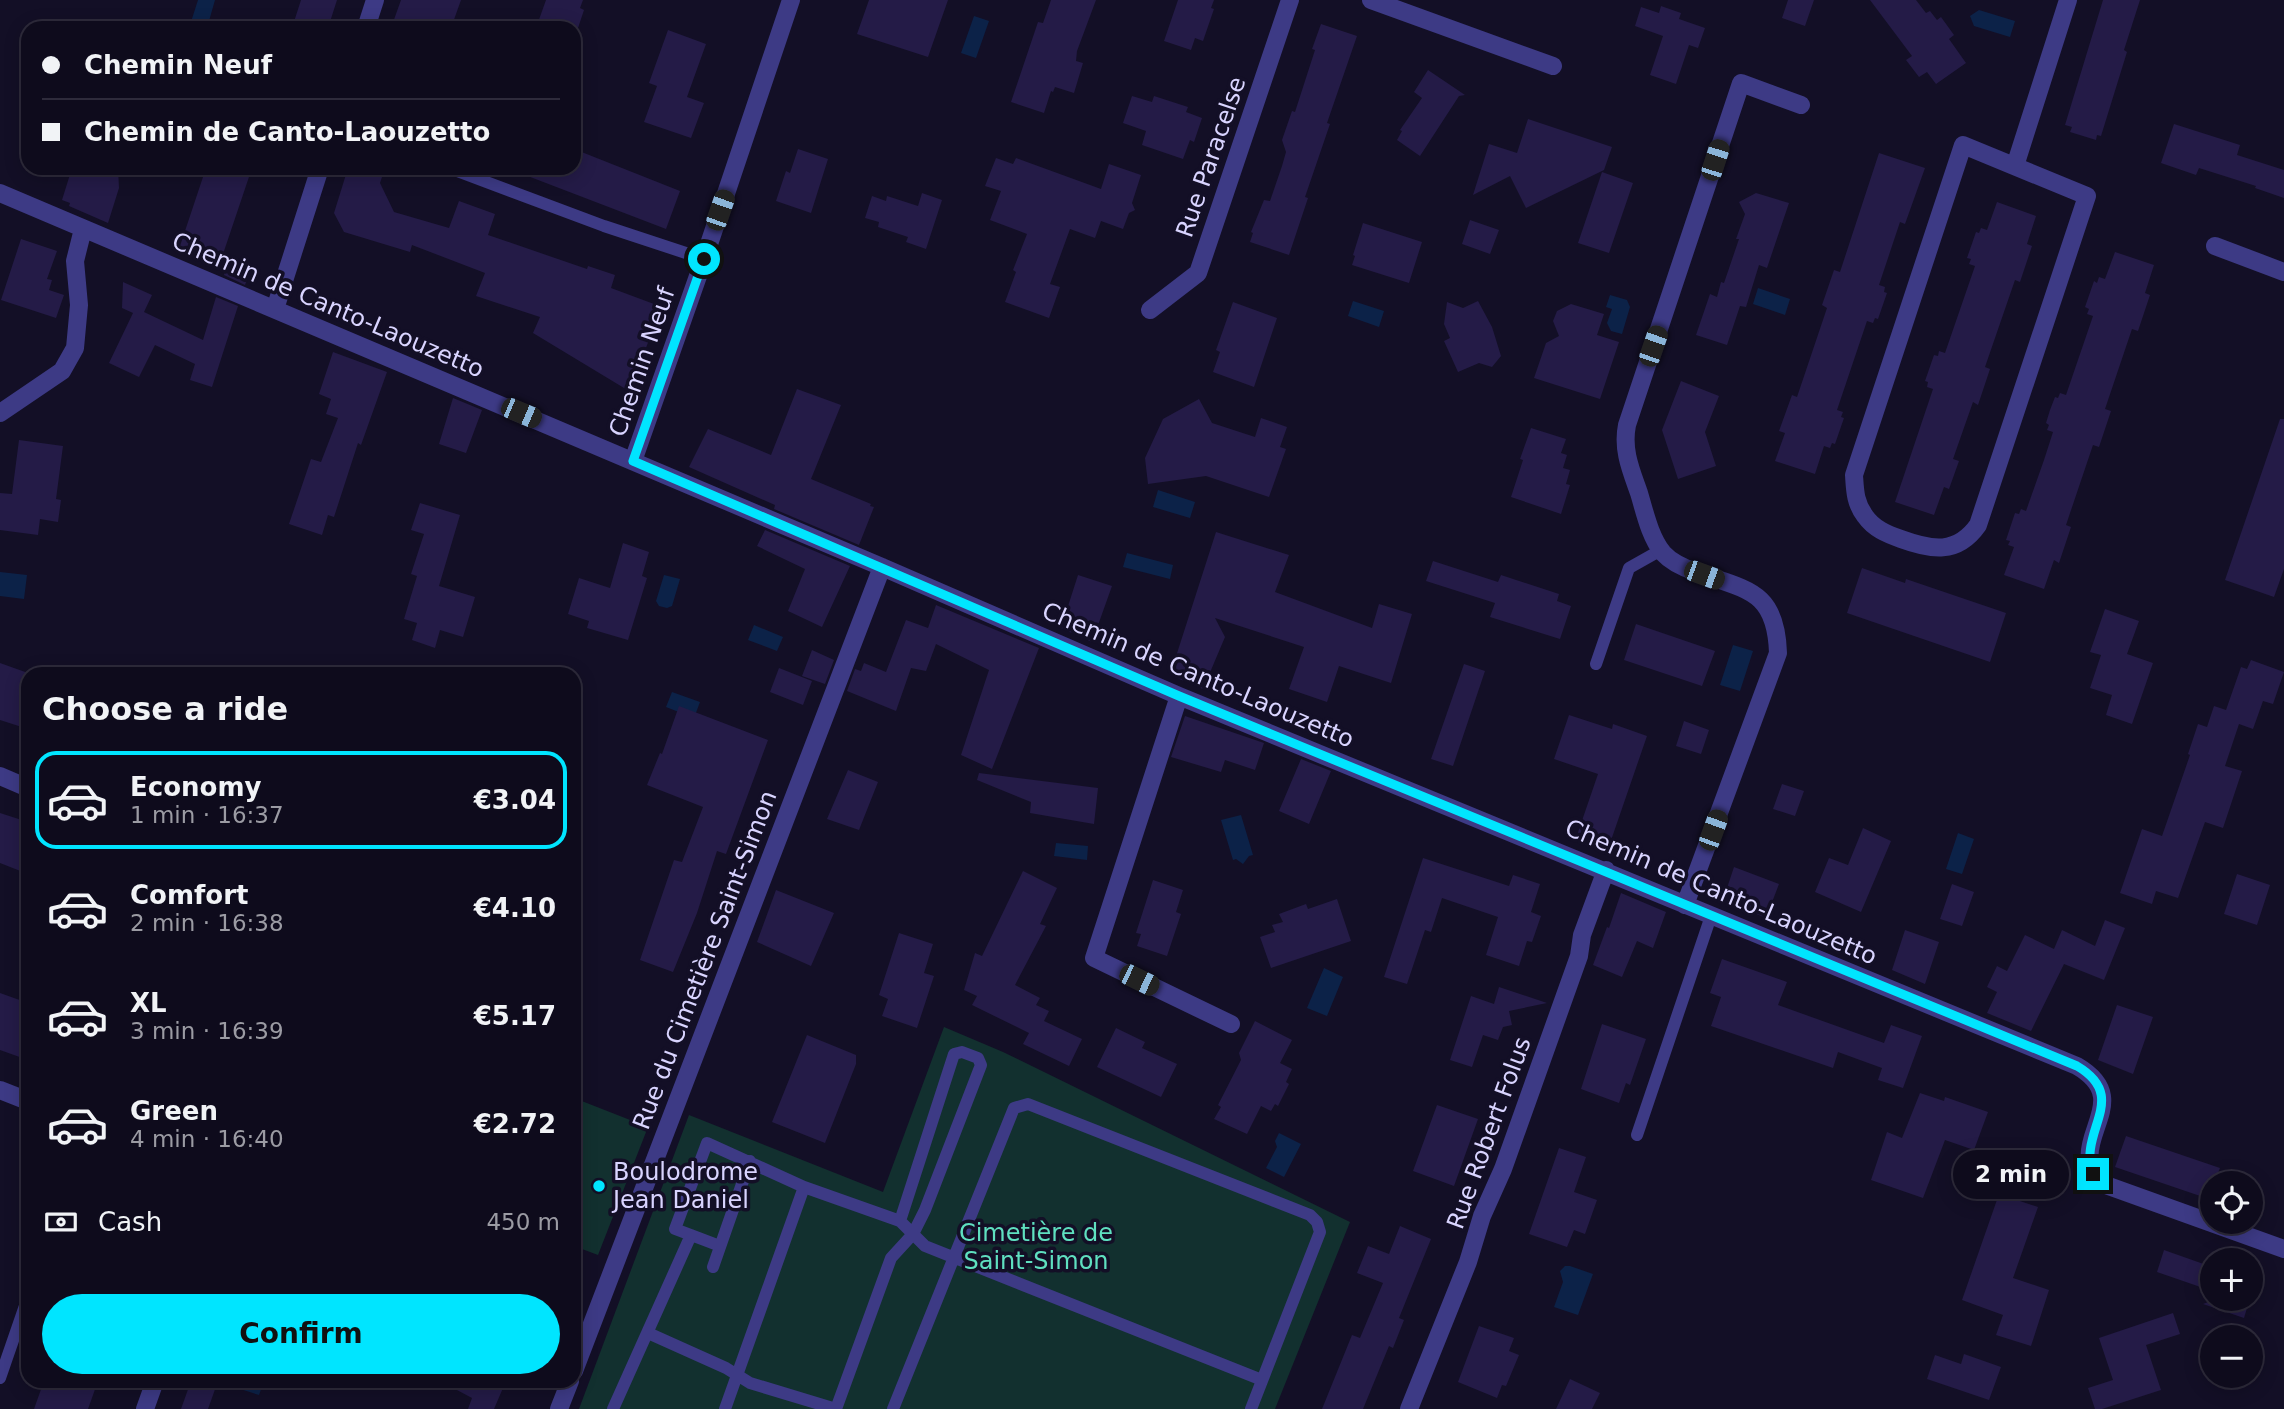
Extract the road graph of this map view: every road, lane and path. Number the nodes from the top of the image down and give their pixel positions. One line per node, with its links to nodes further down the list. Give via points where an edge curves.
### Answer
1 (374, 0): 6 (street)
2 (791, 0): 15 (street, Chemin Neuf)
3 (1290, 0): 18 (street, Rue Paracelse, via 1198,273)
4 (1371, 0): 7 (street)
5 (2068, 0): 9 (street)
6 (368, 21)
7 (1553, 66)
8 (1801, 105): 21 (street, via 1741,83 1627,425 1626,458)
9 (2015, 166): 9 (street, via 1963,145 1854,475 1855,497 1865,517 1881,532 1923,547 1960,543 1978,525 2087,196)
10 (318, 175): 17 (street)
11 (468, 175): 15 (lane)
12 (0, 193): 13 (street, Chemin de Canto-Laouzetto)
13 (83, 229): 17 (street, Chemin de Canto-Laouzetto); 19 (street, via 75,261 79,305 75,348 62,371)
14 (2215, 246): 16 (street)
15 (704, 259): 20 (street, Chemin Neuf)
16 (2284, 272)
17 (275, 309): 20 (street, Chemin de Canto-Laouzetto)
18 (1150, 310)
19 (0, 413)
20 (633, 461): 22 (street, Chemin de Canto-Laouzetto)
21 (1661, 550): 23 (lane, via 1629,568); 28 (street, via 1680,566 1753,592 1768,607 1777,629 1779,653)
22 (882, 567): 24 (street, Chemin de Canto-Laouzetto); 45 (street, Rue du Cimetière Saint-Simon)
23 (1596, 664)
24 (1179, 696): 27 (street, Chemin de Canto-Laouzetto); 30 (street, via 1094,958)
25 (0, 776): 26 (street)
26 (21, 785)
27 (1606, 870): 28 (street, Chemin de Canto-Laouzetto); 57 (street, Rue Robert Folus, via 1507,1156)
28 (1685, 905): 29 (street, Chemin de Canto-Laouzetto)
29 (1711, 916): 33 (lane); 40 (street, Chemin de Canto-Laouzetto, via 2093,1075 2101,1090 2102,1107 2090,1150 2093,1174 2104,1184)
30 (1231, 1024)
31 (0, 1090): 32 (street)
32 (21, 1098)
33 (1637, 1135)
34 (750, 1161): 35 (lane); 38 (lane, via 707,1143 675,1229); 39 (lane)
35 (804, 1188): 36 (lane); 46 (lane)
36 (900, 1221): 37 (lane); 37 (lane, via 954,1055 962,1052 978,1058 981,1065)
37 (913, 1234): 41 (lane, via 925,1246); 46 (lane, via 891,1258 836,1409)
38 (691, 1235): 39 (lane); 44 (lane)
39 (720, 1245): 42 (lane)
40 (2284, 1249)
41 (953, 1256): 48 (lane); 48 (lane, via 1014,1108 1028,1104 1310,1215 1320,1232); 55 (lane)
42 (713, 1267)
43 (21, 1317): 47 (lane)
44 (648, 1333): 46 (lane); 53 (lane)
45 (581, 1353)
46 (737, 1376): 54 (lane)
47 (0, 1378)
48 (1262, 1380): 56 (lane)
49 (152, 1388): 51 (street)
50 (567, 1388): 52 (street)
51 (145, 1409)
52 (559, 1409)
53 (613, 1409)
54 (725, 1409)
55 (893, 1409)
56 (1251, 1409)
57 (1409, 1409)

